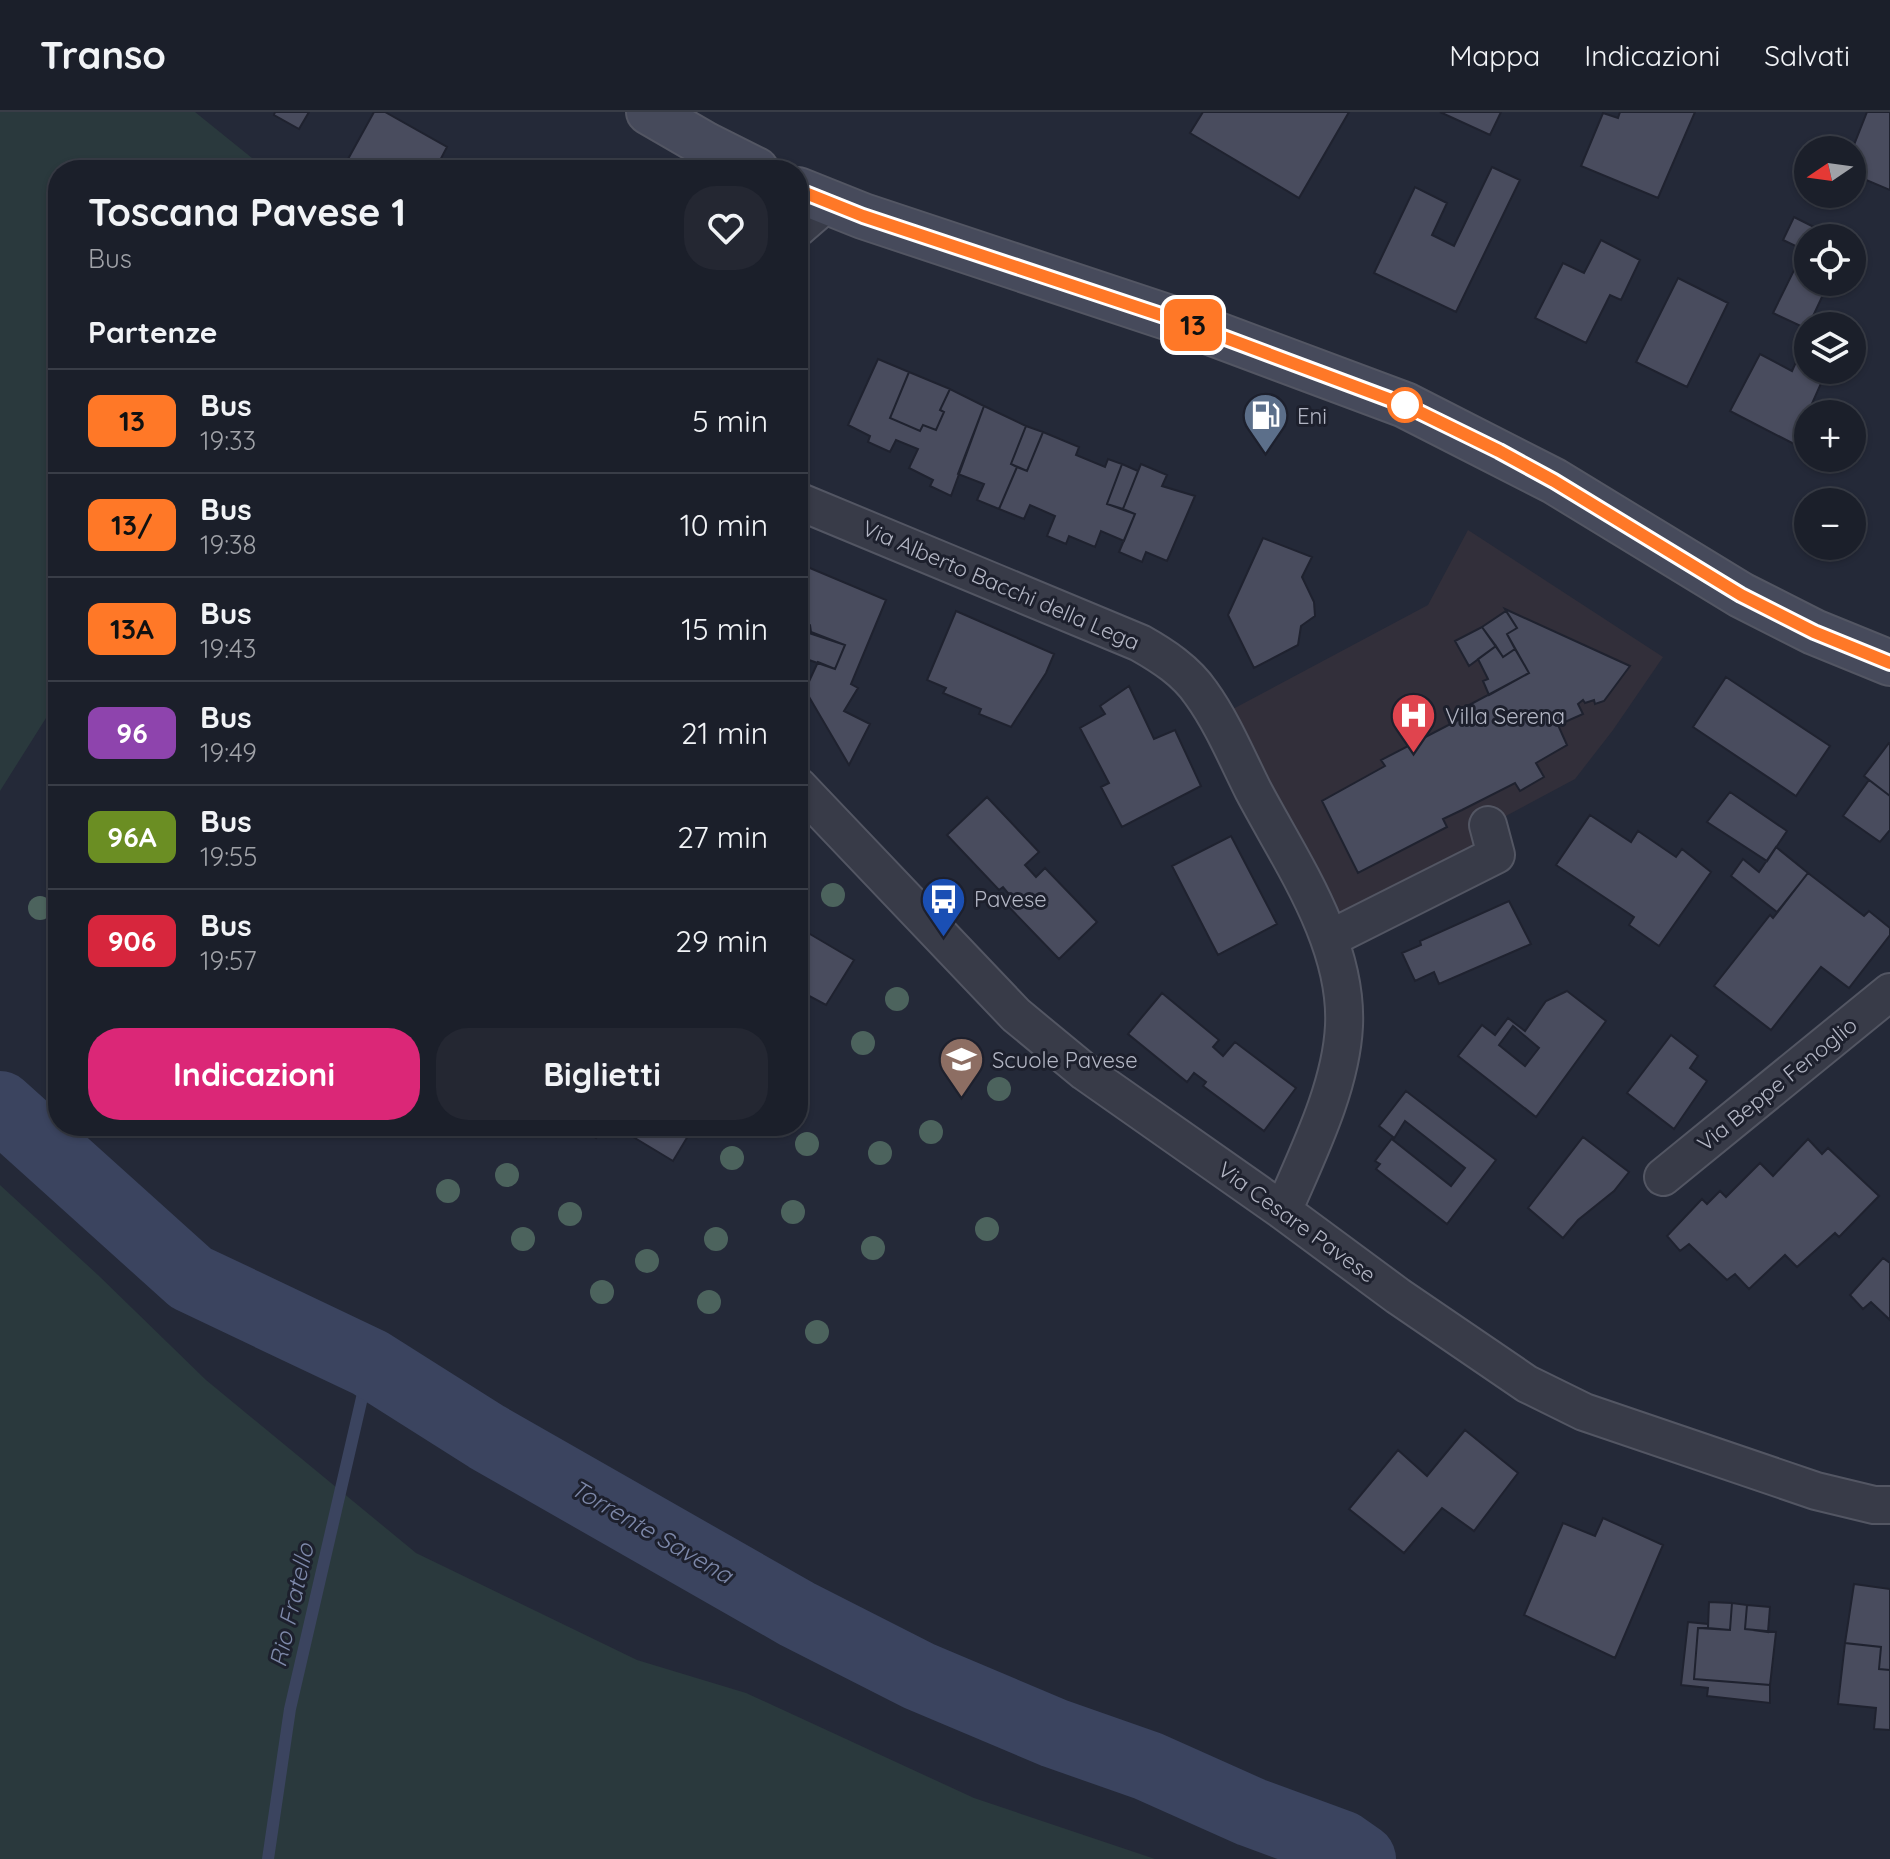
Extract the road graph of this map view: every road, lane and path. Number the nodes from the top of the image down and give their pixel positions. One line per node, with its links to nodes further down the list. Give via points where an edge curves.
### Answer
1 (649, 112): 2 (main road)
2 (707, 158)
3 (808, 206): 5 (main road, via 873,220 1191,325 1405,405 1554,481 1741,595)
4 (808, 505): 8 (street, Via Alberto Bacchi della Lega, via 1115,631 1164,657 1201,692)
5 (1890, 663)
6 (808, 797): 11 (street, Via Cesare Pavese, via 1016,1015 1085,1072)
7 (1488, 825): 8 (street, via 1496,855)
8 (1329, 939): 11 (street, Via Alberto Bacchi della Lega, via 1344,996 1344,1029 1321,1119)
9 (1890, 992): 10 (street, Via Beppe Fenoglio)
10 (1663, 1177)
11 (1283, 1211): 12 (street, Via Cesare Pavese, via 1514,1376 1584,1412 1816,1491)
12 (1890, 1505)

